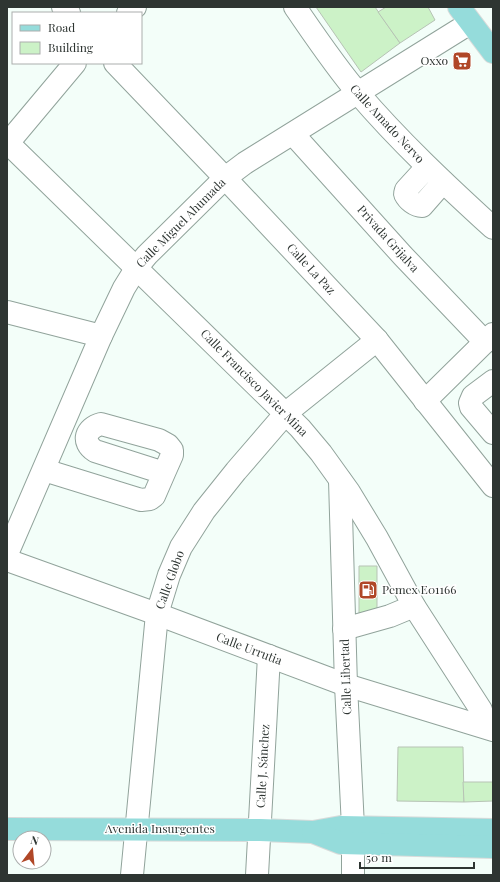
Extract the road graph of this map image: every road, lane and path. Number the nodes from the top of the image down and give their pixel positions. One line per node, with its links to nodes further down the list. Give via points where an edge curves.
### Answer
1 (295, 7): 6 (street, Calle Amado Nervo)
2 (464, 15): 3 (main road); 6 (street, Calle Miguel Ahumada)
3 (493, 52)
4 (74, 64): 8 (street)
5 (116, 64): 10 (street, Calle La Paz)
6 (358, 93): 7 (street, Calle Miguel Ahumada); 9 (street, Calle Amado Nervo)
7 (293, 134): 10 (street, Calle Miguel Ahumada); 16 (street, Privada Grijalva, via 403,256)
8 (8, 142): 13 (street, Calle Francisco Javier Mina)
9 (427, 166): 11 (street, Calle Amado Nervo); 11 (street, via 406,190 406,197 416,205 422,206)
10 (225, 178): 13 (street, Calle Miguel Ahumada); 17 (street, Calle La Paz)
11 (443, 182): 12 (street, Calle Amado Nervo)
12 (493, 228)
13 (137, 267): 15 (street, Calle Miguel Ahumada); 20 (street, Calle Francisco Javier Mina)
14 (7, 312): 15 (street)
15 (101, 336): 23 (street, Calle Miguel Ahumada)
16 (489, 338): 19 (street)
17 (377, 340): 19 (street, Calle La Paz); 20 (street, Calle Globo)
18 (493, 381): 21 (street, via 471,400 471,407)
19 (425, 401): 22 (street, Calle La Paz)
20 (286, 413): 25 (street, Calle Francisco Javier Mina, via 321,453); 30 (street, Calle Globo, via 200,517 181,547)
21 (487, 426): 22 (street)
22 (458, 443): 26 (street, Calle La Paz)
23 (44, 470): 24 (street, via 142,500 154,496); 27 (street, Calle Miguel Ahumada)
24 (164, 473)
25 (340, 480): 29 (street, Calle Francisco Javier Mina, via 377,538); 31 (street, Calle Libertad)
26 (493, 486)
27 (7, 554)
28 (7, 560): 30 (street, Calle Urrutia)
29 (414, 606): 31 (street, via 390,616); 34 (street, Calle Francisco Javier Mina, via 481,710)
30 (157, 614): 32 (street, Calle Urrutia); 36 (street, Calle Globo)
31 (344, 629): 33 (street, Calle Libertad)
32 (269, 656): 33 (street, Calle Urrutia); 37 (street, Calle J. Sánchez)
33 (346, 685): 34 (street, Calle Urrutia); 39 (street, Calle Libertad)
34 (489, 728)
35 (7, 829): 36 (main road, Avenida Insurgentes)
36 (136, 829): 37 (main road, Avenida Insurgentes); 41 (street, Calle Globo)
37 (260, 830): 39 (main road, Avenida Insurgentes, via 314,832 341,843); 42 (street, Calle J. Sánchez)
38 (493, 830): 39 (main road)
39 (353, 835): 40 (main road); 43 (street, Calle Libertad)
40 (493, 847)
41 (132, 875)
42 (257, 875)
43 (353, 875)

